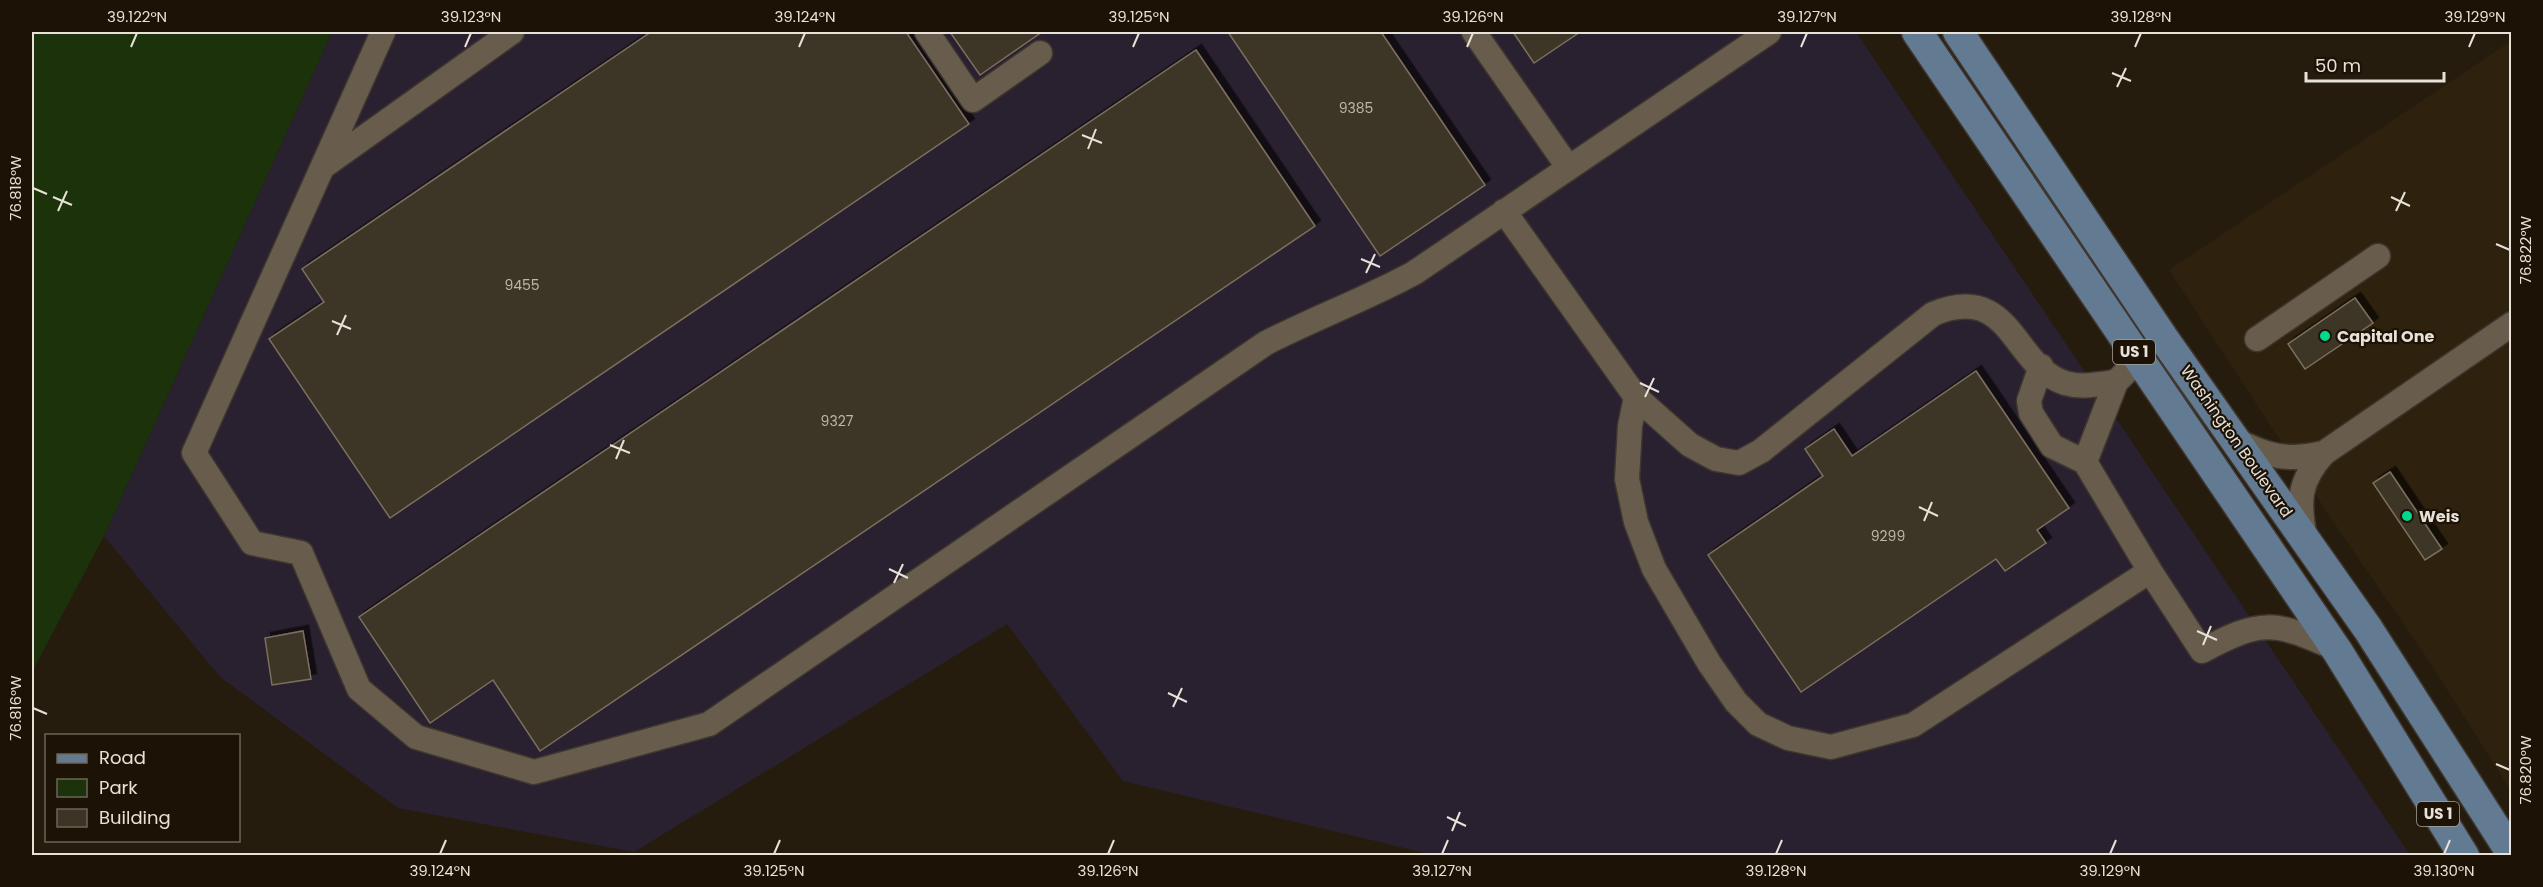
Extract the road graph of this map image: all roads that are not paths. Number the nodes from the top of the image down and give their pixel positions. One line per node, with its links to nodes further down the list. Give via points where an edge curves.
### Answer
1 (383, 32): 9 (lane)
2 (512, 32): 9 (lane)
3 (927, 32): 8 (lane, via 973,100)
4 (1474, 32): 10 (lane)
5 (1769, 32): 10 (lane)
6 (1917, 32): 15 (main road, Washington Boulevard / US 1)
7 (1958, 32): 19 (main road, Washington Boulevard / US 1)
8 (1040, 53)
9 (322, 167): 11 (lane, via 194,453 252,543 301,553 359,689 416,737 534,772 709,724 1266,343 1318,316 1365,300 1414,273)
10 (1568, 167): 11 (lane)
11 (1504, 211): 18 (lane)
12 (2378, 256): 14 (lane)
13 (2511, 324): 20 (lane)
14 (2257, 339)
15 (2139, 359): 17 (lane); 24 (main road, Washington Boulevard / US 1)
16 (2041, 366): 17 (lane, via 2063,382 2082,386); 18 (lane, via 1991,314 1971,306 1950,307 1933,314 1761,451 1739,463 1716,459 1690,445); 21 (lane, via 2029,401 2031,412 2052,446)
17 (2116, 382): 21 (lane)
18 (1636, 397): 23 (lane, via 1627,479 1636,522 1654,569 1736,702 1758,724 1788,738 1831,747 1913,725)
19 (2236, 440): 20 (lane, via 2285,458); 22 (main road, Washington Boulevard / US 1)
20 (2324, 453): 22 (lane, via 2310,469 2301,490)
21 (2085, 462): 23 (lane)
22 (2305, 538): 25 (main road, Washington Boulevard / US 1, via 2374,638)
23 (2150, 571): 24 (lane, via 2202,651 2237,632 2259,626 2298,632)
24 (2335, 648): 26 (main road, Washington Boulevard / US 1)
25 (2511, 854)
26 (2464, 855)

